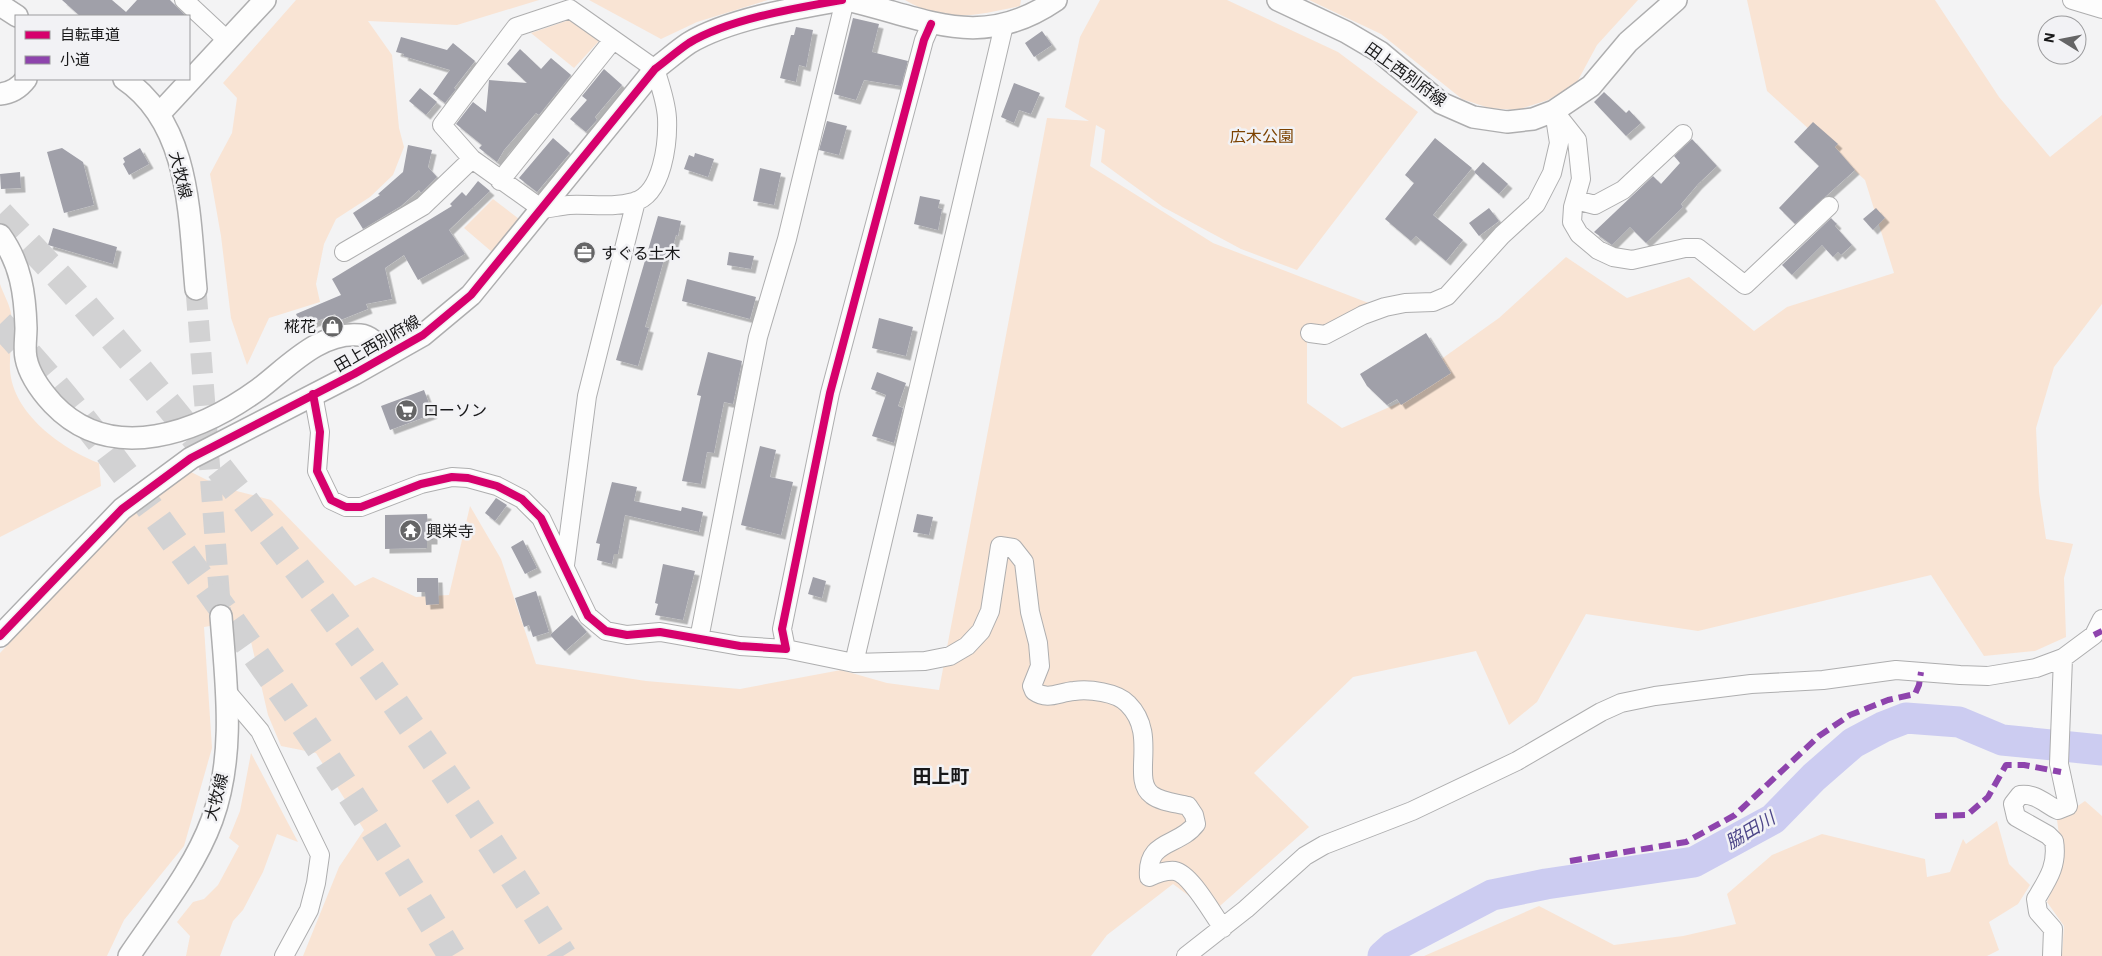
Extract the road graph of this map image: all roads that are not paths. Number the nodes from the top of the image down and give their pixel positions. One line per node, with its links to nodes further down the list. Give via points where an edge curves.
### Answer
1 (184, 0): 13 (street)
2 (265, 0): 13 (street)
3 (845, 0): 11 (street, 田上西別府線); 15 (street, 田上西別府線, via 762,16 723,29 690,43); 38 (street, via 787,239 758,337)
4 (1056, 0): 12 (street, 田上西別府線, via 1035,14)
5 (1278, 0): 19 (street, 田上西別府線, via 1380,52 1441,103 1473,117 1507,122 1533,119)
6 (1676, 0): 19 (street, 田上西別府線, via 1628,42 1590,86)
7 (2072, 0): 9 (street)
8 (0, 5): 10 (street)
9 (2102, 9)
10 (15, 15)
11 (931, 24): 12 (street, 田上西別府線, via 970,29); 39 (street, via 924,40 830,393 782,628)
12 (1004, 26): 41 (street)
13 (228, 40): 20 (street)
14 (613, 40): 15 (street); 22 (street, via 570,9 516,27 442,125); 23 (street)
15 (655, 69): 25 (street, via 667,118 662,167 651,190); 27 (street, 田上西別府線)
16 (25, 80): 18 (street, via 8,93)
17 (125, 80): 20 (street, 大牧線)
18 (0, 94)
19 (1554, 111): 24 (street, via 1576,140 1581,179); 31 (street, via 1559,143 1552,172 1536,204 1502,235 1447,296 1433,302 1405,302 1384,307 1325,335)
20 (160, 113): 30 (street, 大牧線, via 174,145 187,194)
21 (1683, 134): 24 (street, via 1623,190 1595,205)
22 (472, 159): 23 (street); 29 (street, via 423,206)
23 (500, 181): 27 (street)
24 (1576, 200): 26 (street, via 1572,222 1579,234 1598,250 1632,260 1698,248 1745,285)
25 (636, 202): 27 (street); 34 (street, via 587,396)
26 (1829, 206)
27 (542, 209): 32 (street, 田上西別府線, via 471,295 423,335)
28 (0, 235): 32 (street, via 16,263 23,286 26,358 33,375 43,393 70,420 99,433 131,438 160,436 197,424 221,413 314,347 332,339 362,335 371,339)
29 (344, 252)
30 (196, 289)
31 (1310, 333)
32 (386, 355): 33 (street, 田上西別府線)
33 (313, 394): 34 (street, via 320,432 317,471 331,500 346,507 361,507 421,484 452,477 490,484 522,499 541,518); 37 (street, 田上西別府線, via 191,458 122,509)
34 (566, 566): 38 (street, via 588,616 606,631 627,635 660,632)
35 (221, 616): 42 (street, 大牧線)
36 (2102, 619): 40 (street, via 2094,635)
37 (0, 636)
38 (699, 639): 39 (street)
39 (786, 649): 41 (street)
40 (2063, 658): 43 (street, via 2036,668 1988,676 1888,671 1823,680 1751,684 1621,703 1517,762 1412,811 1324,845 1305,856); 47 (street, via 2059,764 2068,806 2058,810 2027,794 2020,795 2013,804 2016,817 2054,841 2056,860 2052,873 2036,899 2038,912 2053,929)
41 (854, 663): 43 (street, via 925,661 950,656 967,646 982,631 990,611 1000,546 1013,548 1024,562 1030,612 1038,643 1040,666 1032,686 1034,691 1050,697 1080,690 1114,695 1127,702 1137,714 1145,739 1142,781 1146,790 1154,797 1188,806 1196,824 1189,833 1157,848 1148,865 1149,877 1164,871 1178,872 1187,878)
42 (227, 692): 44 (street, 大牧線, via 228,737 223,777 212,819 183,876); 45 (street, via 260,731 320,856 308,910)
43 (1223, 928): 46 (street)
44 (129, 956)
45 (284, 956)
46 (1186, 956)
47 (2052, 956)

